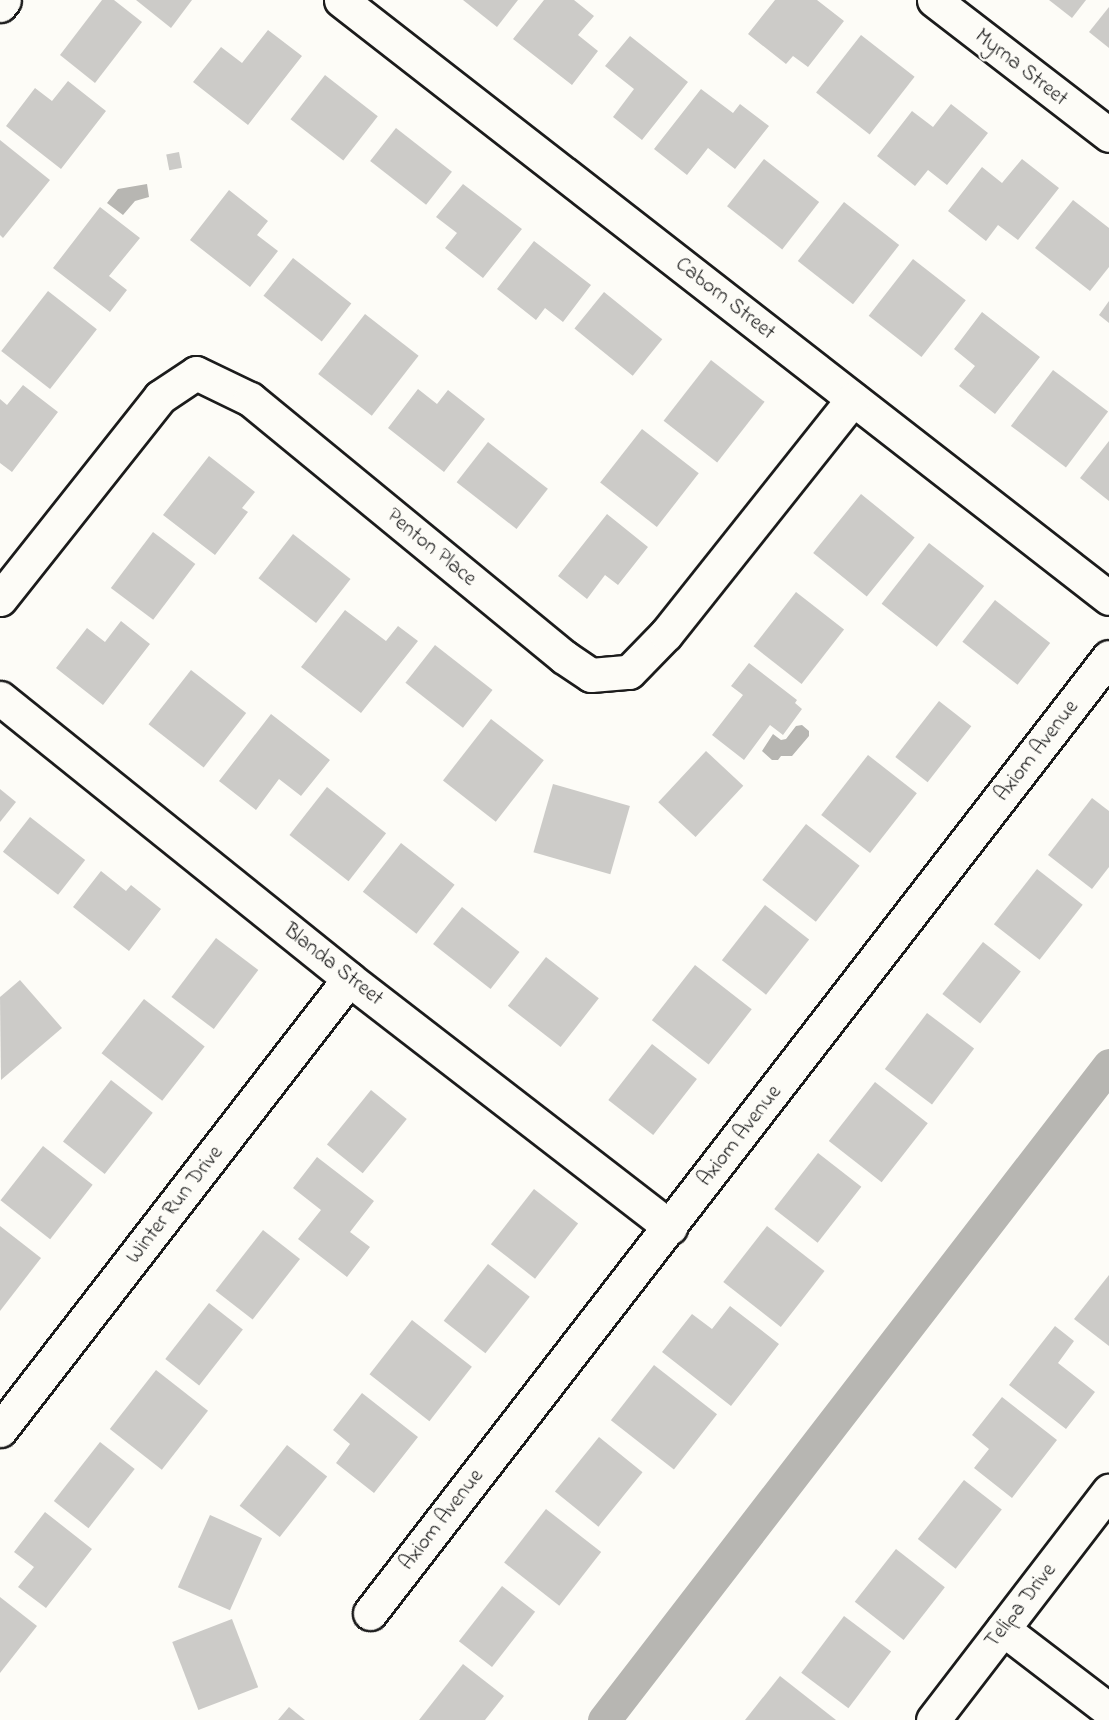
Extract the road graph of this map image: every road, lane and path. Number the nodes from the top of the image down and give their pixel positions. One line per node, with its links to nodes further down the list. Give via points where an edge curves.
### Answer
1 (4, 0): 4 (street)
2 (341, 0): 6 (street, Caborn Street)
3 (934, 0): 5 (street, Myrna Street)
4 (0, 5)
5 (1109, 135)
6 (853, 399): 7 (street, Caborn Street); 8 (street, Penton Place, via 666,634 629,672 591,675 564,657 249,399 196,373 160,397)
7 (1109, 598)
8 (0, 599)
9 (1109, 657): 12 (street, Axiom Avenue)
10 (0, 698): 11 (street, Blanda Street)
11 (349, 979): 12 (street, Blanda Street); 13 (street, Winter Run Drive)
12 (670, 1227): 15 (street, Axiom Avenue)
13 (0, 1430)
14 (1109, 1491): 16 (street, Telipa Drive)
15 (370, 1613)
16 (1003, 1629): 17 (street); 18 (street, Telipa Drive)
17 (1109, 1710)
18 (933, 1720)

